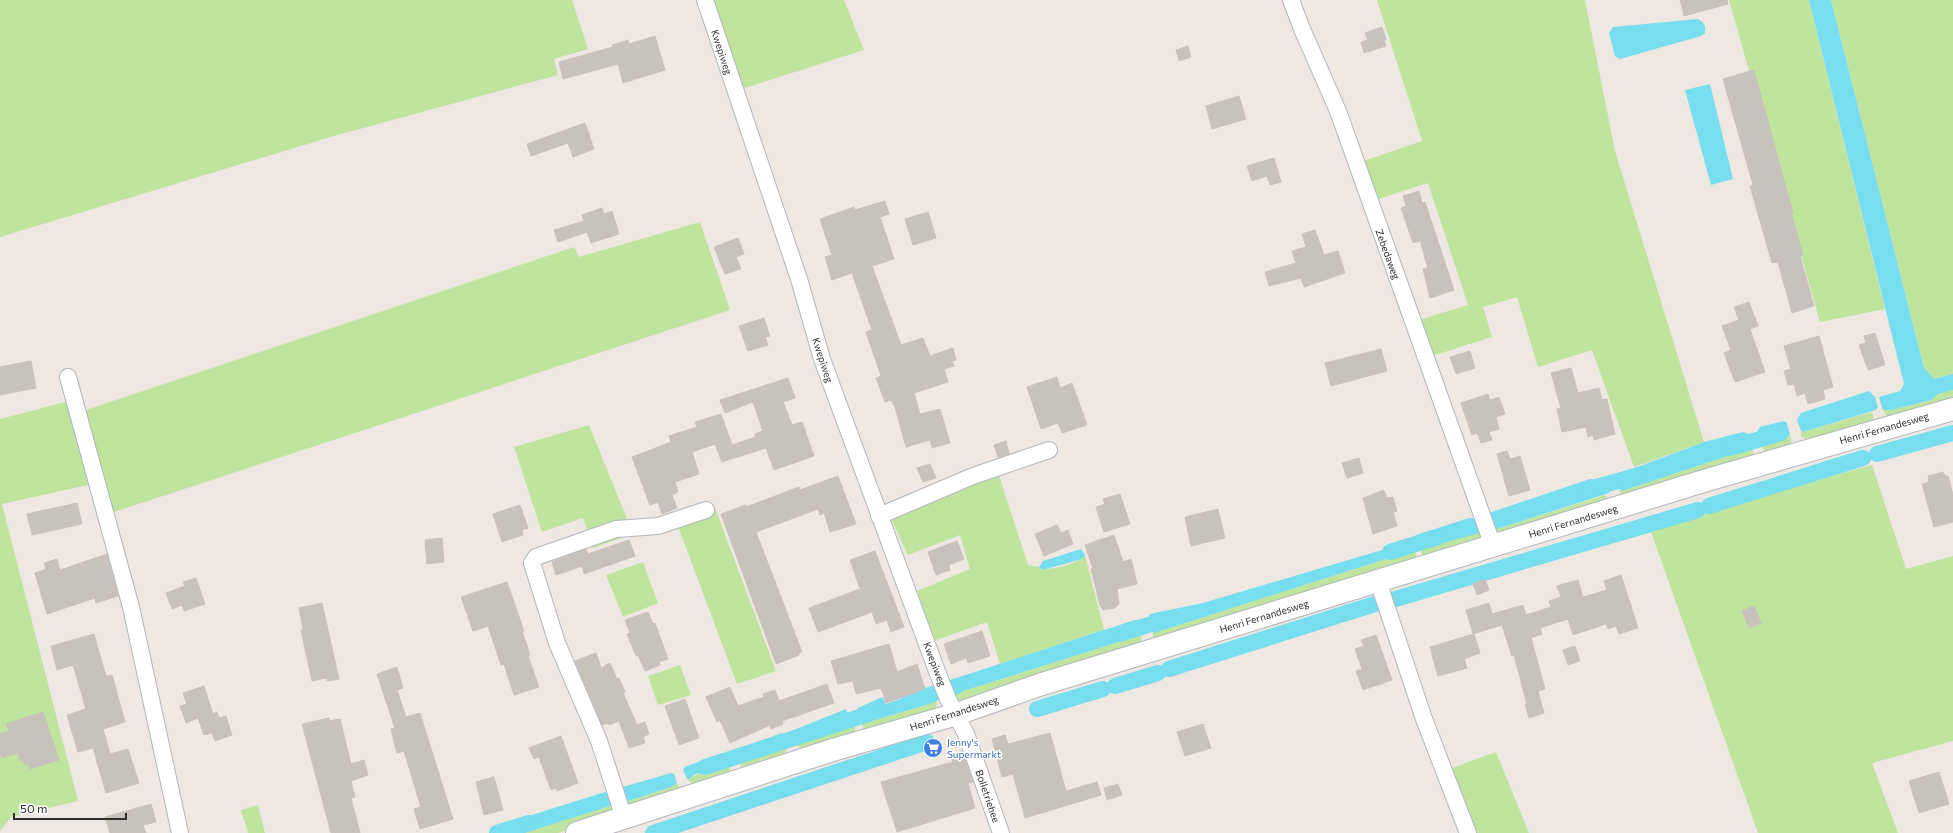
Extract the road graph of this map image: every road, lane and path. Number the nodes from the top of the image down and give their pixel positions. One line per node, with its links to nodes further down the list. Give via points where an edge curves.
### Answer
1 (705, 0): 7 (street, Kwepiweg, via 799,279 822,359)
2 (1291, 0): 8 (street, Zebedaweg, via 1338,111)
3 (68, 377): 12 (street, via 131,607)
4 (1953, 409): 8 (street, Henri Fernandesweg, via 1707,480)
5 (1048, 450): 7 (street, via 973,476)
6 (706, 510): 11 (street, via 658,526 616,529 536,557 532,563 557,643 599,742)
7 (879, 516): 10 (street, Kwepiweg)
8 (1490, 536): 9 (street, Henri Fernandesweg)
9 (1378, 581): 10 (street, Henri Fernandesweg, via 1047,683); 15 (street, via 1424,719)
10 (952, 706): 11 (street, Henri Fernandesweg, via 836,749); 14 (street, Bolletriehee, via 966,734)
11 (624, 818): 13 (street, Henri Fernandesweg)
12 (180, 833)
13 (577, 833)
14 (1001, 833)
15 (1468, 833)

